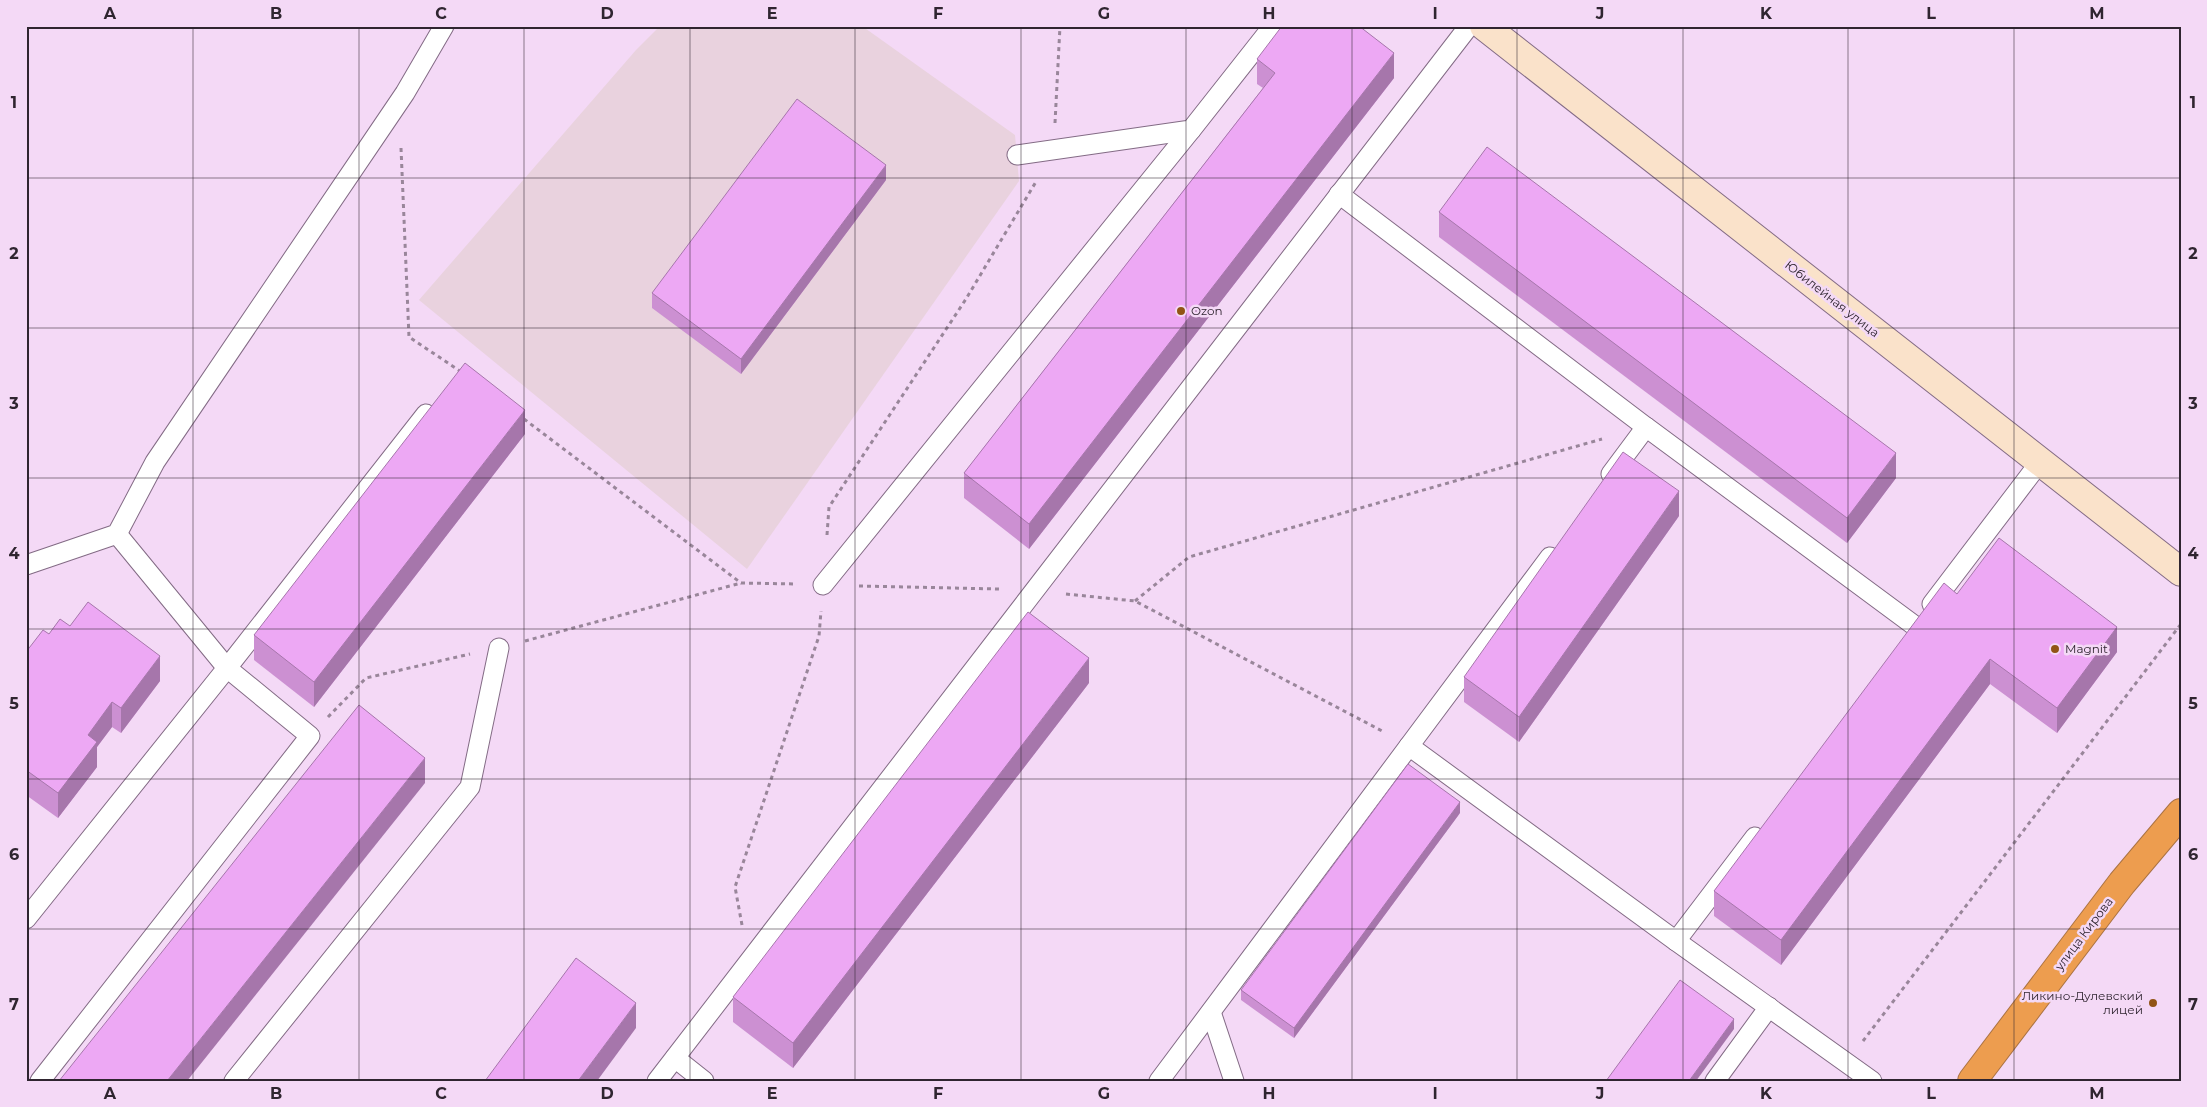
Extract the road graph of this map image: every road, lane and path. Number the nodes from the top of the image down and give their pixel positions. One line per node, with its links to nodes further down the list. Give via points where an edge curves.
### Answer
1 (444, 26): 5 (lane)
2 (1273, 26): 6 (lane)
3 (1469, 26): 8 (lane)
4 (1484, 26): 13 (street, Юбилейная улица)
5 (400, 100): 9 (path, via 409,337); 15 (lane, via 155,462)
6 (1192, 130): 7 (lane); 19 (lane)
7 (1017, 155)
8 (1340, 194): 12 (lane); 20 (lane)
9 (468, 376)
10 (435, 402): 26 (lane)
11 (522, 418): 19 (path, via 741,583)
12 (1646, 427): 14 (lane); 21 (path, via 1188,558); 23 (lane)
13 (2040, 462): 18 (street, Юбилейная улица); 23 (lane)
14 (1598, 490)
15 (117, 534): 17 (lane); 26 (lane)
16 (1563, 538): 27 (lane)
17 (26, 565)
18 (2181, 572)
19 (823, 585): 20 (path)
20 (1035, 590): 21 (path); 34 (lane)
21 (1135, 601): 27 (path)
22 (2181, 624): 35 (path)
23 (1916, 626): 24 (lane)
24 (1904, 642)
25 (499, 648): 37 (lane, via 470,787)
26 (227, 668): 30 (lane); 36 (lane, via 310,736)
27 (1409, 746): 31 (lane); 33 (lane)
28 (2181, 813): 44 (highway, улица Кирова, via 2122,883)
29 (1766, 823): 31 (lane)
30 (26, 919)
31 (1676, 941): 32 (lane)
32 (1769, 1007): 35 (lane); 42 (lane)
33 (1211, 1012): 40 (lane); 41 (lane)
34 (675, 1058): 38 (lane); 39 (lane)
35 (1846, 1063): 43 (lane)
36 (40, 1081)
37 (234, 1081)
38 (657, 1081)
39 (704, 1081)
40 (1159, 1081)
41 (1234, 1081)
42 (1715, 1081)
43 (1872, 1081)
44 (1972, 1081)

